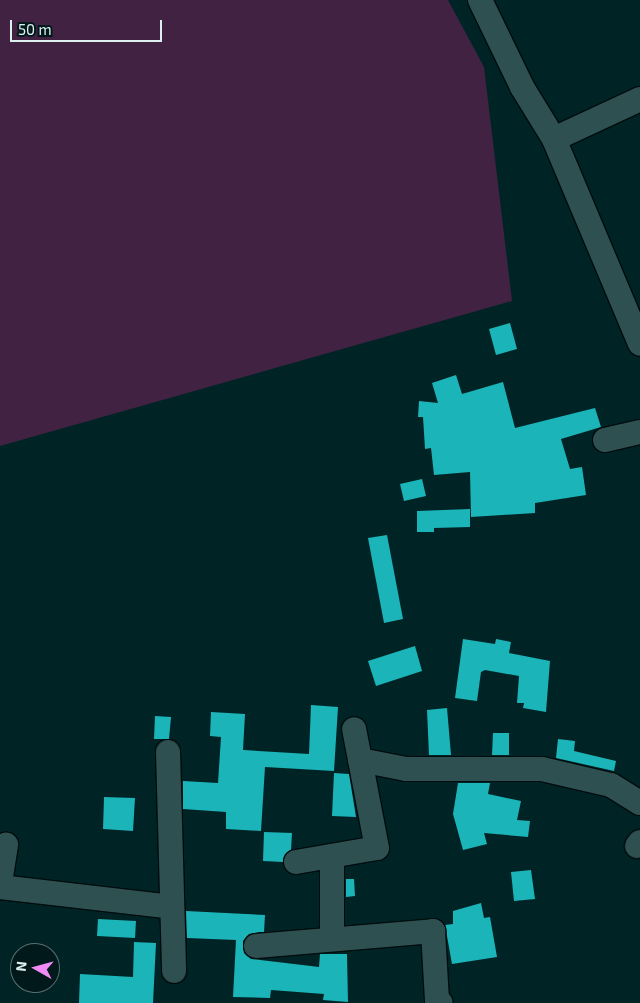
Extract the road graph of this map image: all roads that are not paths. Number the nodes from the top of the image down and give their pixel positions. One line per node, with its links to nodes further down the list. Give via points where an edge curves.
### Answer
1 (480, 0): 3 (street, via 522,87)
2 (640, 99): 3 (street)
3 (554, 139): 4 (street)
4 (640, 344)
5 (640, 432): 6 (street)
6 (605, 440)
7 (354, 729): 9 (street)
8 (168, 752): 16 (street)
9 (360, 760): 10 (street, via 406,769 542,769 611,785); 12 (street, via 377,848)
10 (640, 803)
11 (6, 844): 14 (street)
12 (332, 856): 13 (street); 17 (street)
13 (296, 862)
14 (0, 883)
15 (0, 887): 16 (street)
16 (172, 907): 19 (street)
17 (332, 939): 18 (street); 20 (street, via 433,930 437,1001)
18 (256, 946)
19 (174, 971)
20 (440, 1003)

